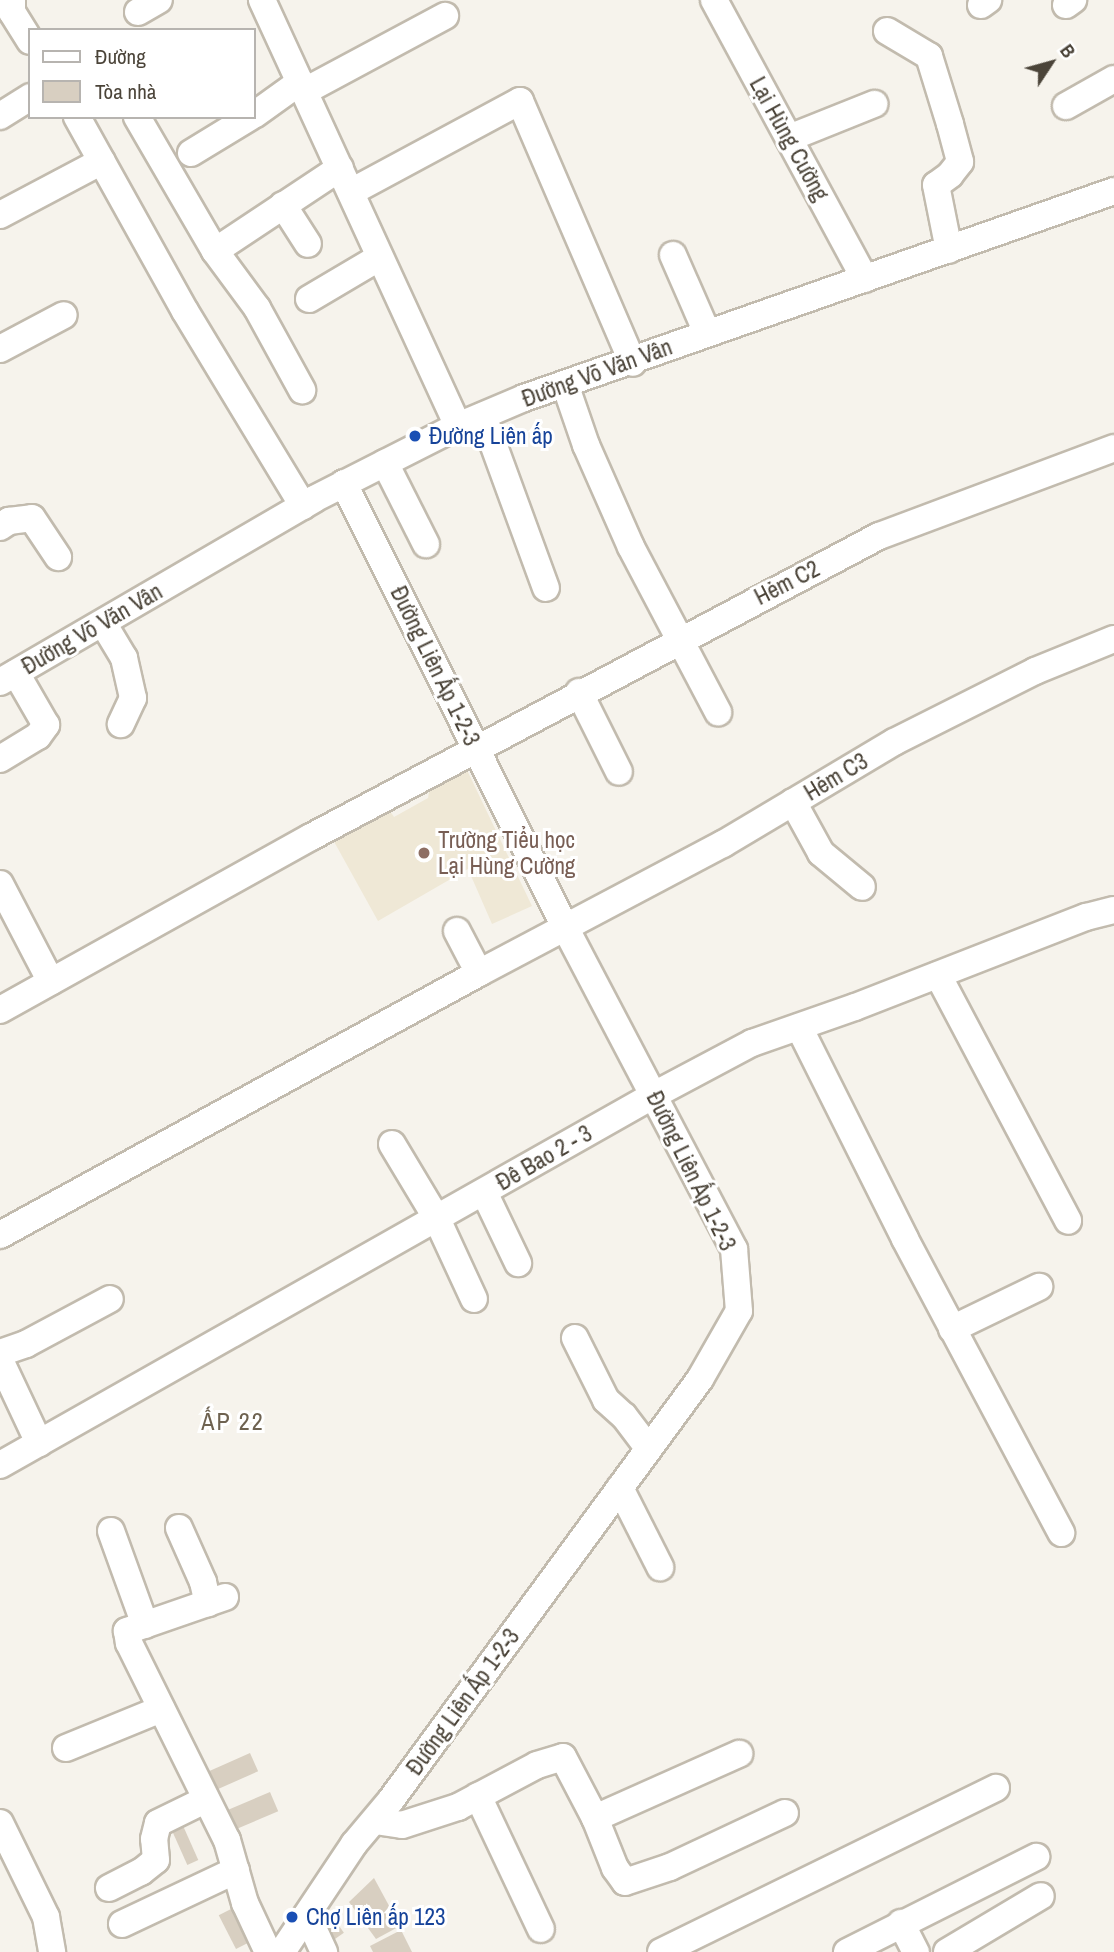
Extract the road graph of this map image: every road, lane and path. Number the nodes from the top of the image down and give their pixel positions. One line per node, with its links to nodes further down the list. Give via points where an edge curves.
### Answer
1 (12, 0): 6 (street, via 12,12)
2 (262, 0): 8 (street)
3 (714, 0): 15 (street, Lại Hùng Cường)
4 (444, 16): 8 (street)
5 (887, 30): 24 (street, via 929,56 950,124 960,162 936,185)
6 (28, 38)
7 (1114, 79): 10 (street)
8 (303, 87): 11 (street); 18 (street)
9 (874, 104): 15 (street)
10 (1066, 106)
11 (256, 114)
12 (78, 119): 17 (street)
13 (138, 119): 25 (street)
14 (247, 119): 16 (street)
15 (789, 138): 28 (street, Lại Hùng Cường)
16 (191, 153)
17 (102, 161): 22 (street); 41 (street, via 185,311)
18 (340, 168): 20 (street); 21 (street)
19 (1114, 191): 24 (street, Đường Võ Văn Vân)
20 (351, 192): 27 (street); 33 (street, via 520,102)
21 (283, 205): 23 (street); 25 (street)
22 (0, 215)
23 (307, 244)
24 (949, 250): 28 (street, Đường Võ Văn Vân)
25 (215, 251): 35 (street, via 257,308)
26 (673, 255): 31 (street)
27 (380, 257): 29 (street); 37 (street)
28 (865, 279): 31 (street, Đường Võ Văn Vân)
29 (309, 299)
30 (64, 315): 32 (street)
31 (707, 333): 33 (street, Đường Võ Văn Vân)
32 (0, 349)
33 (633, 363): 34 (street, Đường Võ Văn Vân)
34 (565, 384): 36 (street, Đường Võ Văn Vân); 47 (street, via 631,547)
35 (302, 390)
36 (483, 416): 37 (street, Đường Võ Văn Vân); 45 (street)
37 (458, 426): 39 (street, Đường Võ Văn Vân)
38 (1114, 448): 47 (street, Hẻm C2, via 879,536)
39 (385, 463): 40 (street, Đường Võ Văn Vân); 43 (street)
40 (344, 483): 41 (street, Đường Võ Văn Vân); 53 (street, Đường Liên Ấp 1-2-3)
41 (303, 506): 46 (street, Đường Võ Văn Vân)
42 (0, 527): 44 (street, via 32,518)
43 (426, 544)
44 (58, 558)
45 (546, 588)
46 (103, 623): 49 (street, Đường Võ Văn Vân); 52 (street, via 124,658 133,698)
47 (681, 639): 50 (street, Hẻm C2); 51 (street)
48 (1114, 639): 56 (street, Hẻm C3, via 1035,671 894,742)
49 (6, 673): 54 (street, via 46,724 38,736)
50 (579, 692): 53 (street, Hẻm C2); 55 (street)
51 (718, 712)
52 (121, 724)
53 (477, 752): 60 (street, Đường Liên Ấp 1-2-3); 64 (street, Hẻm C2, via 311,837)
54 (0, 759)
55 (619, 772)
56 (793, 802): 58 (street, via 821,853); 60 (street, Hẻm C3)
57 (0, 884): 64 (street)
58 (862, 887)
59 (1114, 910): 63 (street, Đê Bao 2 - 3)
60 (566, 929): 62 (street, Hẻm C3); 67 (street, Đường Liên Ấp 1-2-3)
61 (457, 931): 62 (street)
62 (479, 972): 72 (street, Hẻm C3)
63 (938, 975): 66 (street, Đê Bao 2 - 3); 71 (street)
64 (51, 982): 65 (street, Hẻm C2)
65 (0, 1010)
66 (799, 1027): 67 (street, Đê Bao 2 - 3, via 752,1043); 77 (street)
67 (654, 1095): 69 (street, Đê Bao 2 - 3); 82 (street, Đường Liên Ấp 1-2-3, via 734,1249 739,1311 700,1379)
68 (392, 1144): 70 (street)
69 (484, 1192): 70 (street, Đê Bao 2 - 3); 73 (street)
70 (437, 1219): 76 (street); 81 (street, Đê Bao 2 - 3)
71 (1068, 1221)
72 (0, 1236)
73 (518, 1263)
74 (1039, 1287): 77 (street)
75 (110, 1299): 79 (street)
76 (474, 1299)
77 (952, 1329): 87 (street)
78 (575, 1338): 82 (street, via 606,1401)
79 (0, 1353)
80 (0, 1360): 81 (street)
81 (39, 1443): 83 (street, Đê Bao 2 - 3)
82 (649, 1449): 84 (street, Đường Liên Ấp 1-2-3)
83 (0, 1465)
84 (620, 1488): 88 (street); 98 (street, Đường Liên Ấp 1-2-3)
85 (179, 1528): 89 (street, via 216,1600)
86 (111, 1531): 89 (street)
87 (1061, 1533)
88 (660, 1567)
89 (145, 1625): 90 (street, via 127,1631 129,1643)
90 (161, 1709): 91 (street); 95 (street)
91 (66, 1748)
92 (739, 1754): 97 (street)
93 (996, 1788): 112 (street)
94 (478, 1796): 97 (street, via 537,1765 563,1757); 98 (street, via 402,1825); 107 (street)
95 (205, 1800): 101 (street, via 227,1840); 102 (street, via 158,1823 156,1860)
96 (785, 1813): 97 (street, via 670,1867 625,1882)
97 (595, 1818)
98 (374, 1821): 104 (street, Đường Liên Ấp 1-2-3)
99 (0, 1823): 108 (street, via 46,1917)
100 (1036, 1857): 105 (street)
101 (236, 1870): 106 (street); 109 (street, via 245,1903)
102 (109, 1888)
103 (1041, 1896): 115 (street)
104 (307, 1915): 110 (street, Đường Liên Ấp 1-2-3); 111 (street)
105 (901, 1923): 113 (street); 114 (street)
106 (122, 1924)
107 (541, 1929)
108 (52, 1952)
109 (268, 1952)
110 (282, 1952)
111 (324, 1952)
112 (661, 1952)
113 (847, 1952)
114 (916, 1952)
115 (947, 1952)

